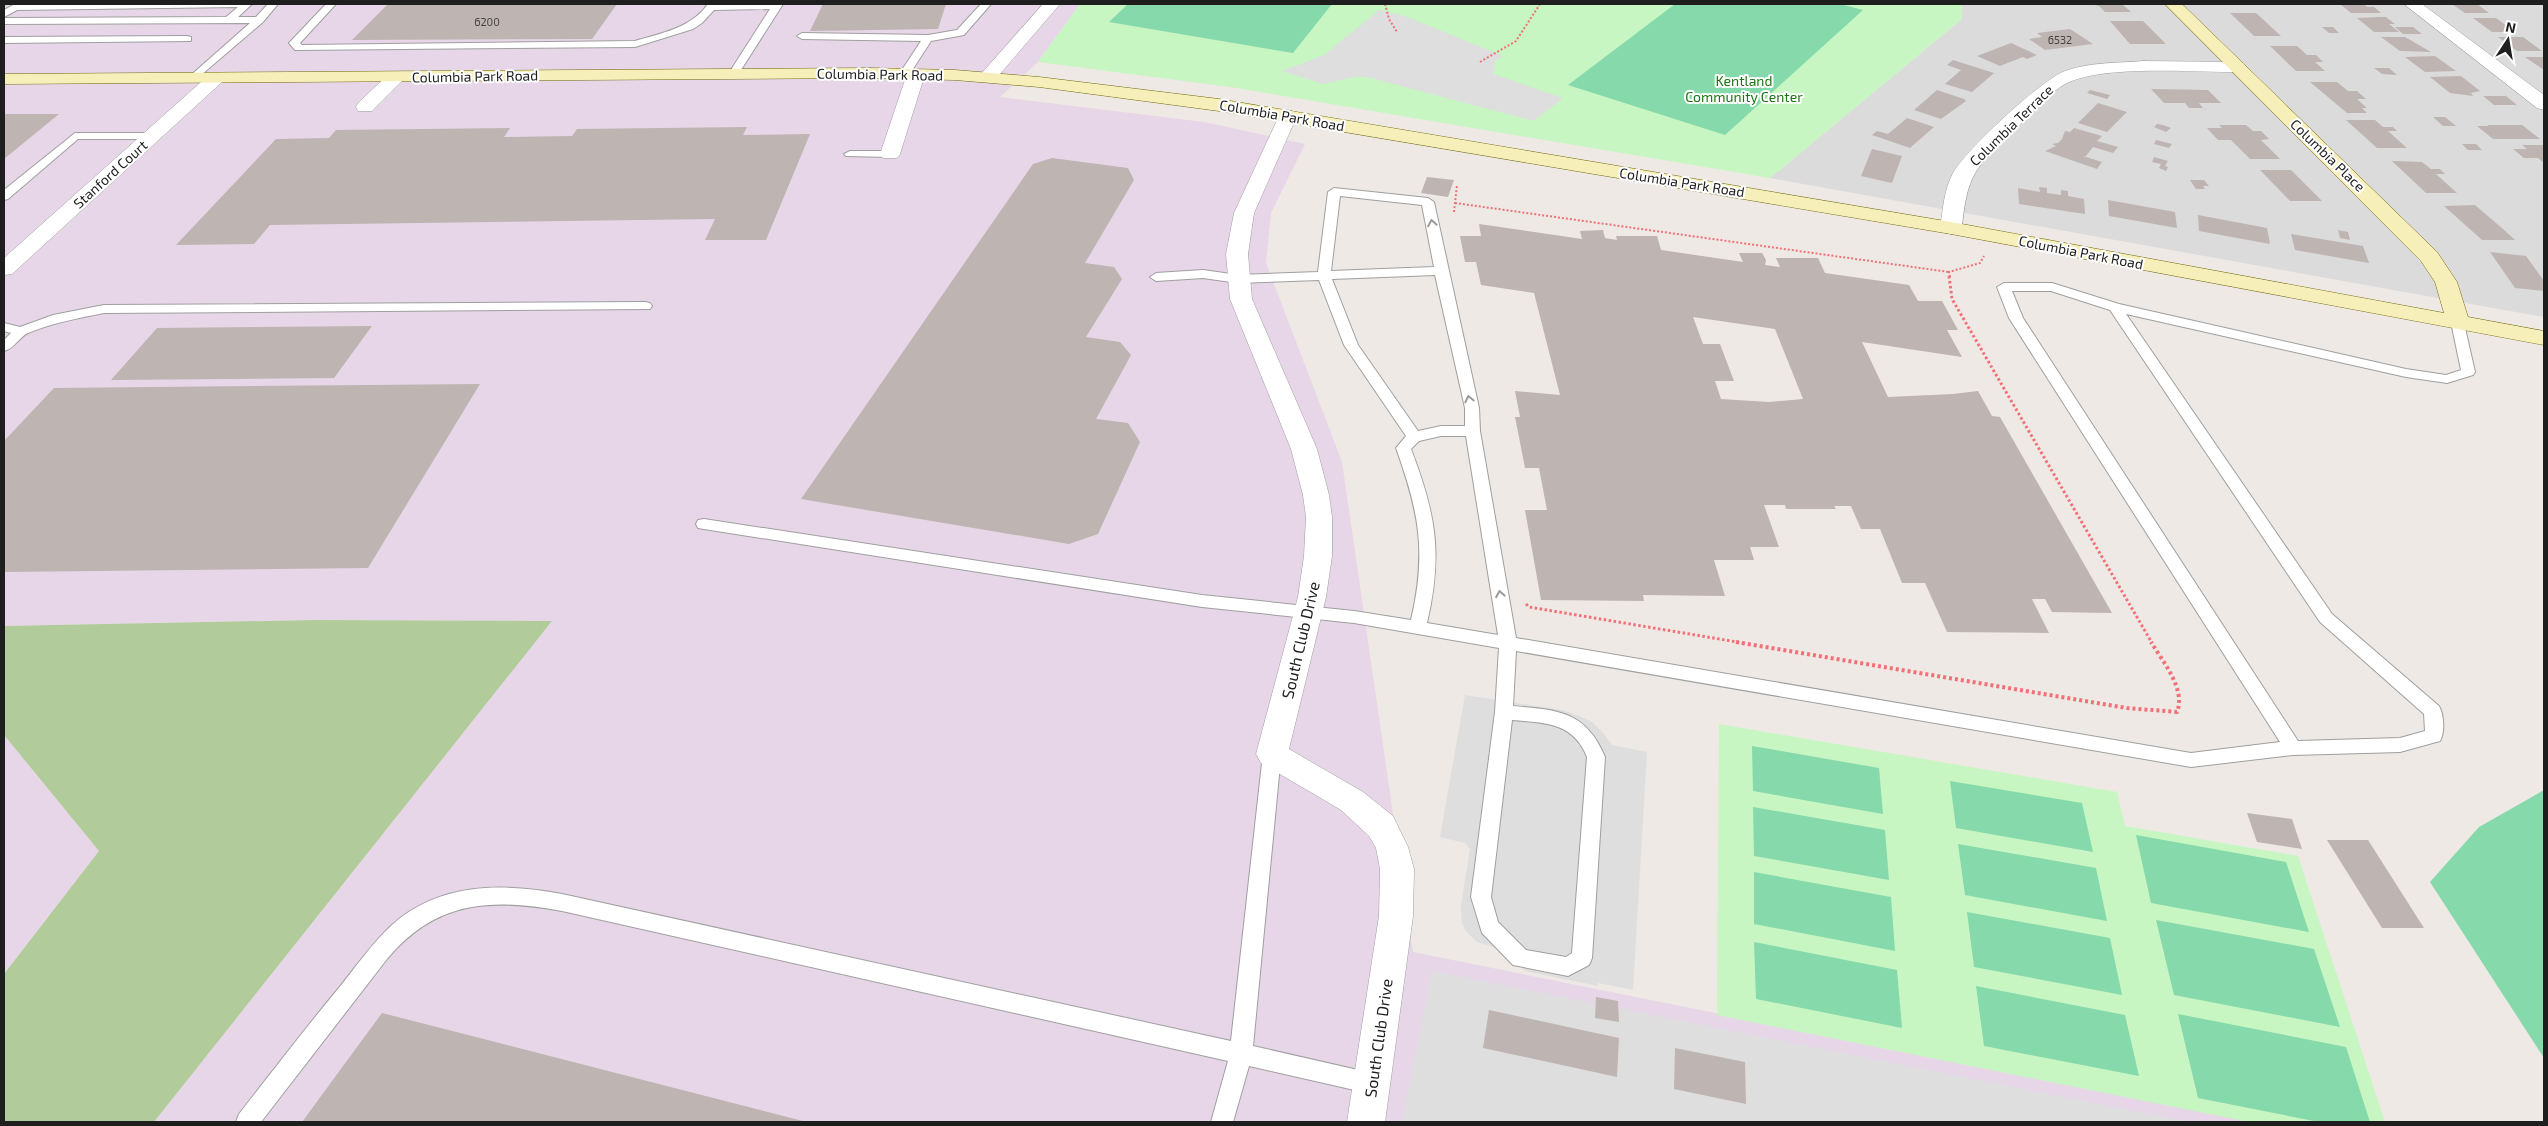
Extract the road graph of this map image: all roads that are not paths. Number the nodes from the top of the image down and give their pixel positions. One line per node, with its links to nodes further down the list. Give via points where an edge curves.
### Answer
1 (273, 4): 11 (lane)
2 (331, 4): 7 (lane, via 294,42 299,48 635,44 700,21)
3 (986, 4): 15 (lane, via 960,34)
4 (1052, 4): 23 (street)
5 (2172, 4): 17 (street, Columbia Place)
6 (2412, 4): 25 (street)
7 (712, 5): 8 (lane)
8 (778, 5): 18 (lane)
9 (4, 14): 10 (lane, via 14,7 246,4)
10 (229, 20): 11 (lane); 12 (lane)
11 (259, 20): 21 (lane)
12 (4, 21)
13 (802, 36): 15 (lane)
14 (188, 38): 16 (lane)
15 (928, 38): 19 (lane)
16 (4, 40)
17 (2237, 66): 32 (street, Columbia Terrace, via 2114,68 2060,79 2034,100 1964,170 1954,196); 40 (street, Columbia Place, via 2429,256 2446,282)
18 (734, 73): 19 (street, Columbia Park Road); 20 (street, Columbia Park Road)
19 (911, 74): 23 (street, Columbia Park Road); 30 (street)
20 (396, 77): 22 (street, Columbia Park Road); 26 (street)
21 (194, 78): 22 (street, Columbia Park Road); 24 (street, Columbia Park Road)
22 (216, 78): 28 (street, Stanford Court)
23 (987, 78): 27 (street, Columbia Park Road, via 1139,93)
24 (4, 79)
25 (2544, 104)
26 (365, 107)
27 (1288, 116): 32 (street, Columbia Park Road); 37 (street, South Club Drive, via 1244,213 1239,238)
28 (152, 136): 31 (lane, via 75,136); 33 (street, Stanford Court)
29 (850, 154): 30 (lane)
30 (890, 154)
31 (4, 196)
32 (1951, 228): 40 (street, Columbia Park Road)
33 (4, 270)
34 (1441, 271): 35 (lane); 35 (lane, one-way to 35, via 1428,202 1334,192); 45 (lane, one-way to 34, via 1472,408)
35 (1324, 276): 37 (lane); 46 (lane, via 1351,344)
36 (1156, 277): 37 (lane, via 1203,274)
37 (1238, 279): 48 (street, South Club Drive, via 1241,299 1304,449 1316,495 1318,556)
38 (645, 306): 42 (lane, via 104,309 58,318)
39 (2115, 307): 40 (lane, via 2406,373 2447,379 2468,372); 52 (lane, via 2052,287 2004,287 2016,318); 52 (lane, via 2326,618 2433,711 2434,736 2400,745)
40 (2458, 322): 43 (street, Columbia Park Road)
41 (4, 327): 42 (lane)
42 (20, 331): 44 (lane)
43 (2544, 338)
44 (4, 348)
45 (1473, 430): 46 (lane, via 1440,431); 50 (lane, one-way to 45)
46 (1414, 437): 49 (lane, via 1403,448 1424,507 1428,549)
47 (704, 524): 48 (lane, via 1202,601)
48 (1309, 613): 49 (lane); 53 (street, South Club Drive)
49 (1418, 627): 50 (lane)
50 (1508, 642): 51 (lane); 52 (lane, via 2191,760)
51 (1504, 712): 51 (lane, via 1481,897 1489,927 1520,958 1568,966 1582,958 1596,757 1589,741 1579,730 1557,720)
52 (2292, 748)
53 (1272, 754): 54 (lane); 55 (street, South Club Drive, via 1352,801 1381,826 1392,847 1397,869 1396,916)
54 (1241, 1054): 55 (lane); 56 (lane, via 615,914 547,900 494,895 470,897 436,908 407,925 326,1020); 57 (lane)
55 (1372, 1083): 58 (street, South Club Drive)
56 (247, 1122)
57 (1222, 1122)
58 (1366, 1122)

